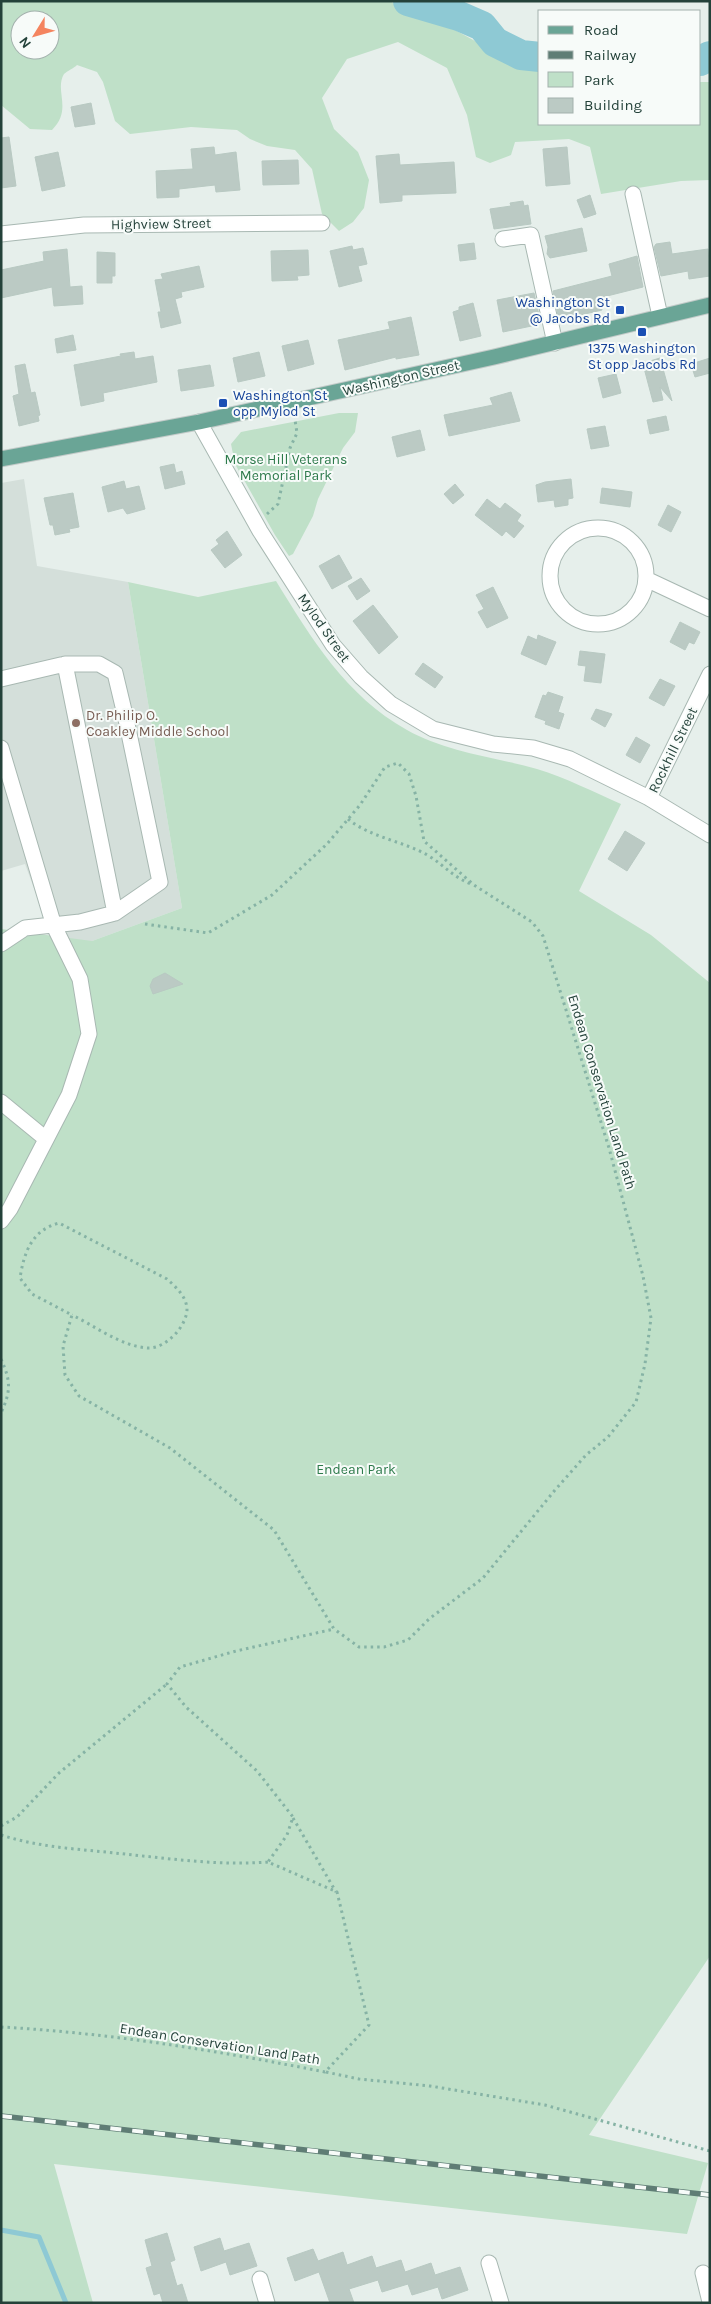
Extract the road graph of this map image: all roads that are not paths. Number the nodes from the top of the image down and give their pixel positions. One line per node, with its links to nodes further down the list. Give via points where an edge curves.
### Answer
1 (633, 194): 6 (street)
2 (322, 223): 3 (street, Highview Street, via 84,226)
3 (1, 234)
4 (503, 239): 7 (street, via 531,235)
5 (710, 305): 6 (main road, Washington Street)
6 (660, 316): 7 (main road, Washington Street)
7 (555, 343): 8 (main road, Washington Street)
8 (199, 422): 9 (main road, Washington Street); 16 (street, Mylod Street, via 260,531 333,645 391,704 433,730 493,744 533,748 570,759)
9 (1, 459)
10 (646, 579): 10 (street, via 644,562 637,547 624,535 600,528 576,532 562,542 553,556 549,572 550,588 556,602 580,621 595,625 624,617 643,594); 11 (street)
11 (710, 609)
12 (65, 664): 14 (street); 18 (street); 18 (street, via 100,664 114,673 160,882)
13 (710, 674): 16 (street, Rockhill Street)
14 (1, 679)
15 (1, 748): 19 (street)
16 (649, 798): 17 (street, Mylod Street)
17 (710, 835)
18 (115, 913): 19 (street)
19 (54, 926): 20 (street, via 26,928); 22 (street, via 80,979 89,1034 69,1095)
20 (1, 944)
21 (1, 1102): 22 (street)
22 (46, 1139): 23 (street)
23 (1, 1221)
24 (489, 2263): 29 (street)
25 (703, 2273): 27 (street)
26 (260, 2279): 28 (street)
27 (710, 2302)
28 (267, 2303)
29 (501, 2303)

